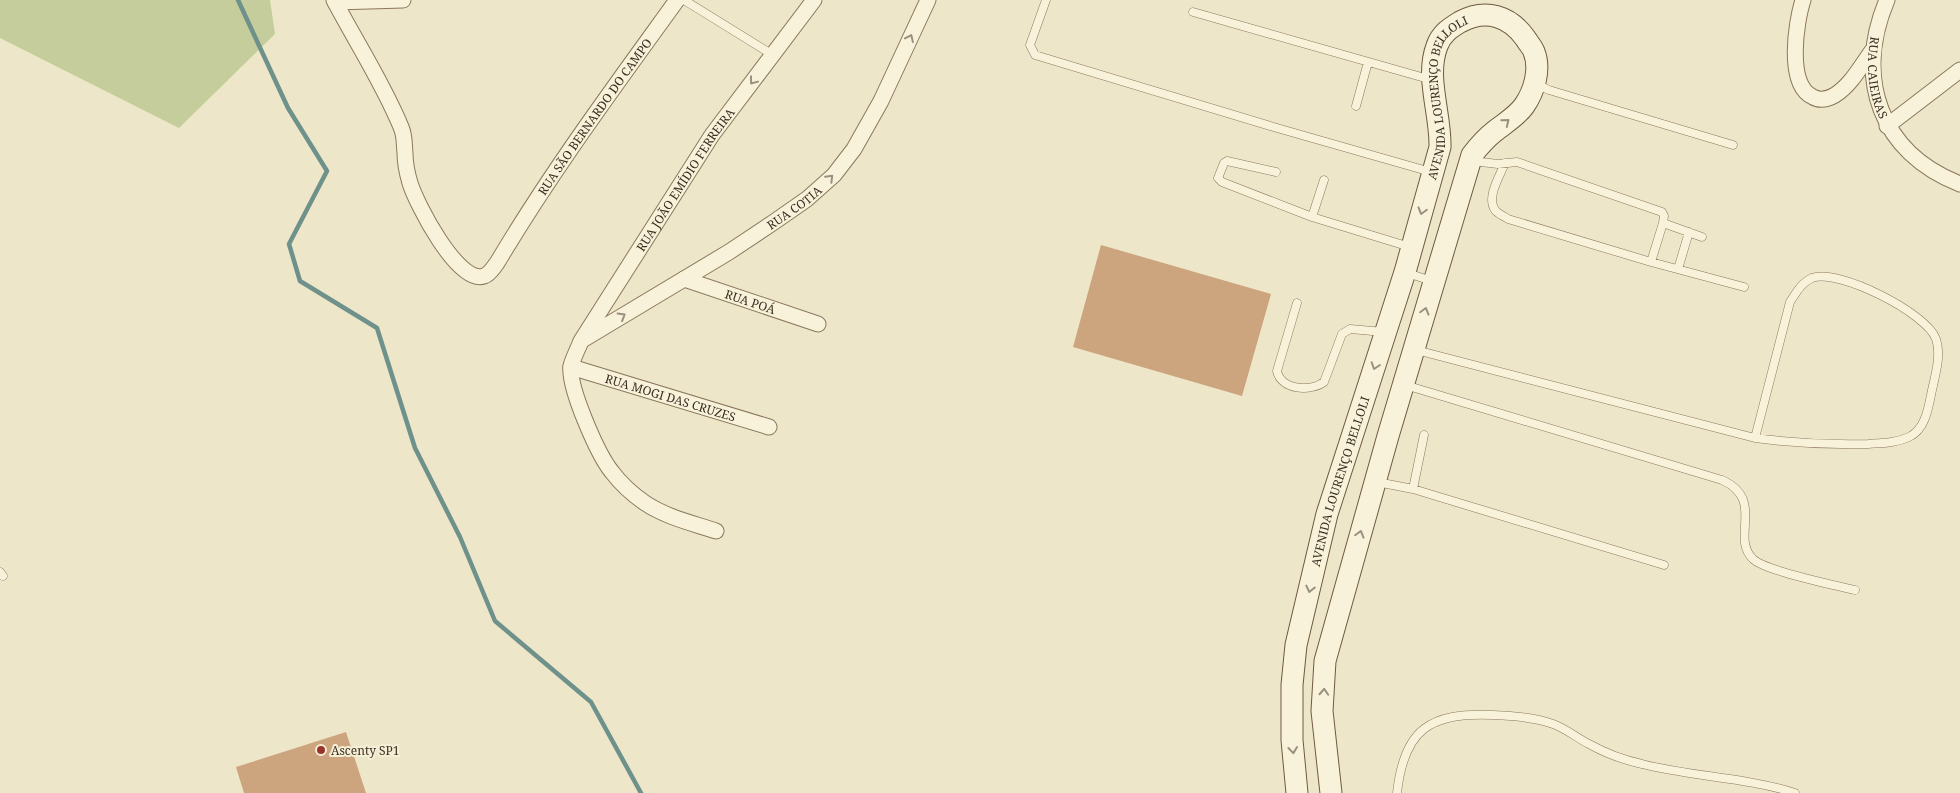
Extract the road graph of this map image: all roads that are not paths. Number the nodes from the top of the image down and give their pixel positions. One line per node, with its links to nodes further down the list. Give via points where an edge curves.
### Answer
1 (403, 0): 9 (street)
2 (677, 0): 9 (street, RUA SÃO BERNARDO DO CAMPO, via 610,92 494,268 483,277 463,271 448,254 425,216 410,185 405,138 398,119)
3 (684, 0): 12 (lane)
4 (814, 0): 12 (street, RUA JOÃO EMÍDIO FERREIRA)
5 (928, 0): 34 (street, RUA COTIA, one-way to 5, via 774,222 834,175 854,149 881,101)
6 (1046, 0): 23 (lane, via 1030,45 1035,54)
7 (1803, 0): 11 (street, via 1795,52 1802,88 1808,95 1817,99 1833,96 1847,85)
8 (1887, 0): 11 (street, RUA CAIEIRAS)
9 (334, 1)
10 (1193, 12): 13 (lane)
11 (1872, 51): 18 (street, RUA CAIEIRAS, via 1878,102)
12 (773, 55): 40 (street, RUA JOÃO EMÍDIO FERREIRA, one-way to 40, via 712,136)
13 (1368, 62): 15 (lane); 17 (lane)
14 (1960, 70): 18 (street)
15 (1433, 80): 16 (street, AVENIDA LOURENÇO BELLOLI, via 1432,62 1447,29 1482,14 1497,16 1521,33 1534,52); 23 (street, AVENIDA LOURENÇO BELLOLI, via 1440,133)
16 (1535, 84): 19 (lane); 20 (street, AVENIDA LOURENÇO BELLOLI, one-way to 16, via 1480,144 1524,106)
17 (1356, 106)
18 (1888, 126): 25 (street, RUA CAIEIRAS, via 1904,149 1929,169)
19 (1733, 144)
20 (1470, 160): 21 (lane); 35 (street, AVENIDA LOURENÇO BELLOLI)
21 (1506, 163): 27 (lane, via 1517,162 1662,212); 31 (lane, via 1493,194 1496,212 1508,219)
22 (1276, 172): 26 (lane, via 1227,161 1218,178)
23 (1433, 173): 30 (street, AVENIDA LOURENÇO BELLOLI, one-way to 30)
24 (1324, 180): 26 (lane)
25 (1960, 184)
26 (1312, 217): 30 (lane)
27 (1662, 223): 28 (lane); 31 (lane)
28 (1689, 232): 29 (lane); 32 (lane)
29 (1702, 237)
30 (1412, 248): 33 (street, AVENIDA LOURENÇO BELLOLI)
31 (1651, 262): 32 (lane)
32 (1678, 269): 36 (lane)
33 (1405, 272): 35 (lane); 39 (street, AVENIDA LOURENÇO BELLOLI)
34 (684, 279): 38 (street, RUA POÁ); 40 (street, RUA COTIA, one-way to 34)
35 (1434, 281): 41 (street, AVENIDA LOURENÇO BELLOLI, one-way to 35)
36 (1744, 287)
37 (1297, 303): 39 (lane, via 1277,371 1284,383 1308,389 1324,382 1342,334 1347,330)
38 (818, 324)
39 (1386, 333): 52 (street, AVENIDA LOURENÇO BELLOLI, one-way to 52, via 1327,514 1296,645 1292,740)
40 (581, 341): 42 (street, RUA JOÃO EMÍDIO FERREIRA)
41 (1414, 350): 43 (street, AVENIDA LOURENÇO BELLOLI); 46 (lane)
42 (571, 366): 44 (street, RUA MOGI DAS CRUZES); 49 (street, via 573,384 586,421 610,470 625,488 646,504)
43 (1403, 385): 47 (street, AVENIDA LOURENÇO BELLOLI); 51 (lane, via 1722,480 1741,492 1746,544 1751,558 1758,564)
44 (769, 427)
45 (1424, 436): 48 (lane)
46 (1755, 438): 46 (lane, via 1790,302 1802,284 1814,277 1828,276 1854,284 1894,302 1929,327 1936,340 1937,361 1929,406 1921,427 1910,437 1892,442 1833,444)
47 (1375, 482): 48 (lane); 53 (street, AVENIDA LOURENÇO BELLOLI, one-way to 47, via 1322,711 1325,661)
48 (1413, 489): 50 (lane)
49 (716, 531)
50 (1664, 565)
51 (1855, 590)
52 (1297, 793)
53 (1331, 793)
54 (1397, 793): 55 (lane, via 1410,742 1436,721 1470,715 1536,718 1555,724 1591,746 1633,762)
55 (1795, 793)

